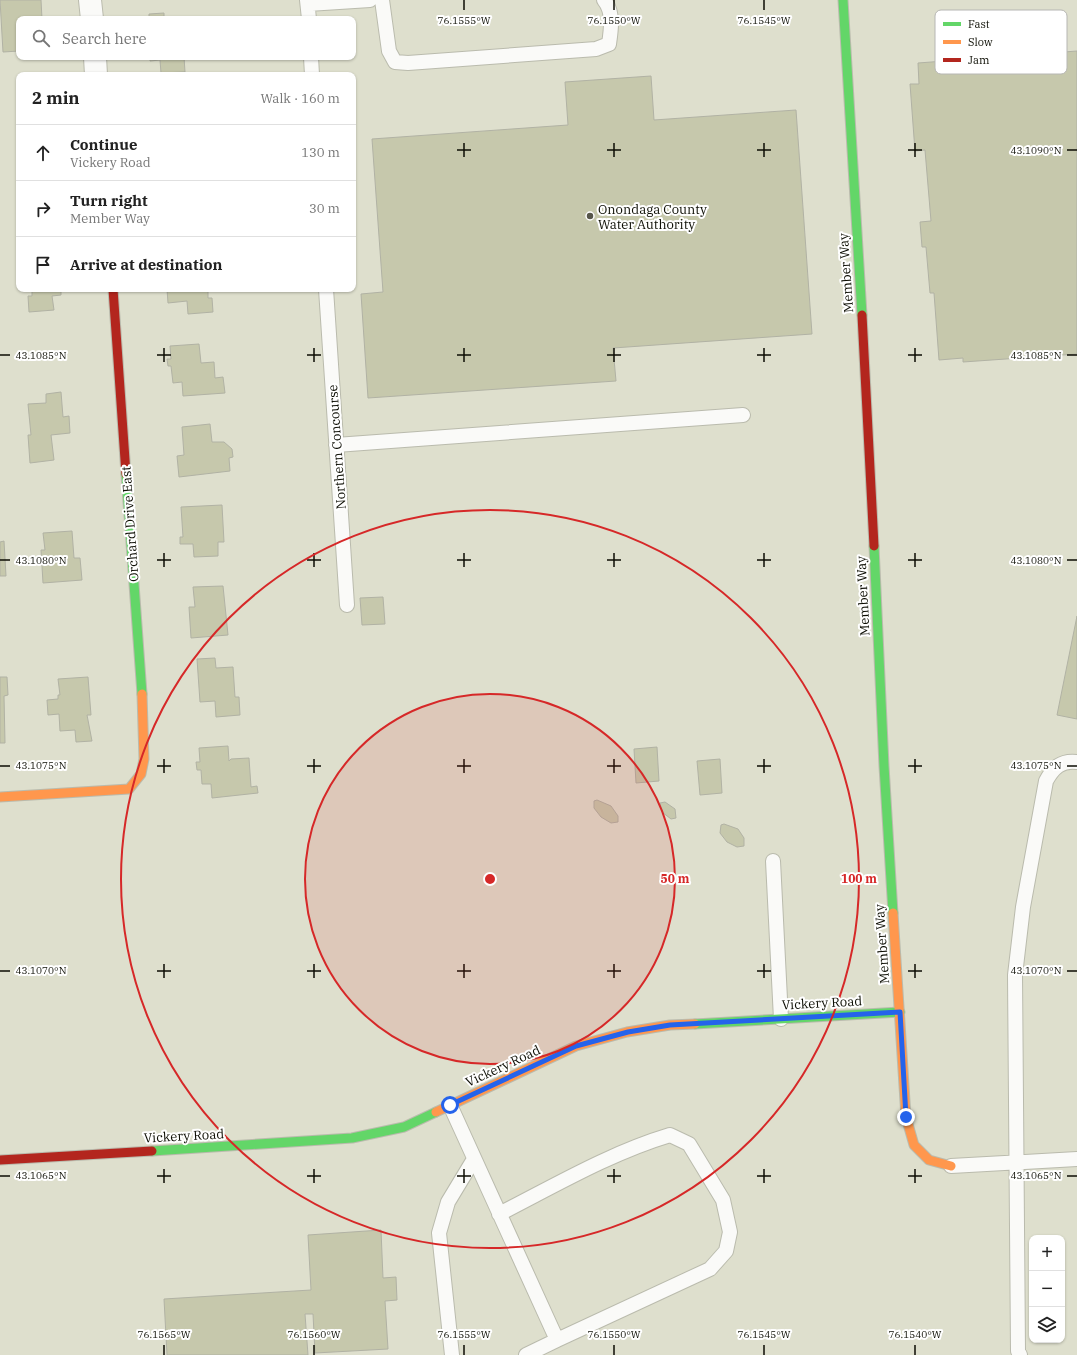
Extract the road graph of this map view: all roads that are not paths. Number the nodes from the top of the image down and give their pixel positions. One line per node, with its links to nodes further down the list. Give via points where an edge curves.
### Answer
1 (90, 0): 7 (street)
2 (370, 0): 6 (lane)
3 (382, 0): 4 (lane, via 389,51 395,62 408,63 596,49 609,44 610,7)
4 (604, 0)
5 (843, 0): 21 (street, Member Way, via 866,378 884,766)
6 (307, 2): 8 (lane)
7 (92, 16)
8 (308, 16)
9 (95, 60): 11 (street)
10 (311, 60): 12 (lane)
11 (96, 72)
12 (312, 72)
13 (113, 292): 19 (street, Orchard Drive East, via 144,717 144,759 141,774 129,789)
14 (326, 292): 16 (lane, Northern Concourse)
15 (743, 415): 16 (lane)
16 (336, 445): 17 (lane, Northern Concourse)
17 (347, 605)
18 (1077, 762): 27 (lane, via 1062,762 1052,770 1046,781 1022,907 1015,975)
19 (0, 797)
20 (773, 861): 22 (lane)
21 (900, 1012): 22 (street, Vickery Road); 28 (street, Member Way, via 906,1117 914,1145 929,1160)
22 (781, 1019): 23 (street, Vickery Road, via 670,1025 628,1032 576,1046)
23 (450, 1105): 24 (lane); 26 (street, Vickery Road, via 404,1127 352,1138)
24 (474, 1159): 29 (lane); 31 (lane, via 448,1202 438,1233)
25 (1077, 1159): 27 (lane)
26 (0, 1160)
27 (1017, 1163): 28 (lane); 33 (lane)
28 (951, 1166)
29 (499, 1214): 30 (lane); 30 (lane, via 595,1166 670,1134 689,1144 723,1200 730,1232 726,1251 710,1269)
30 (557, 1340): 32 (lane)
31 (452, 1355)
32 (526, 1355)
33 (1020, 1355)

